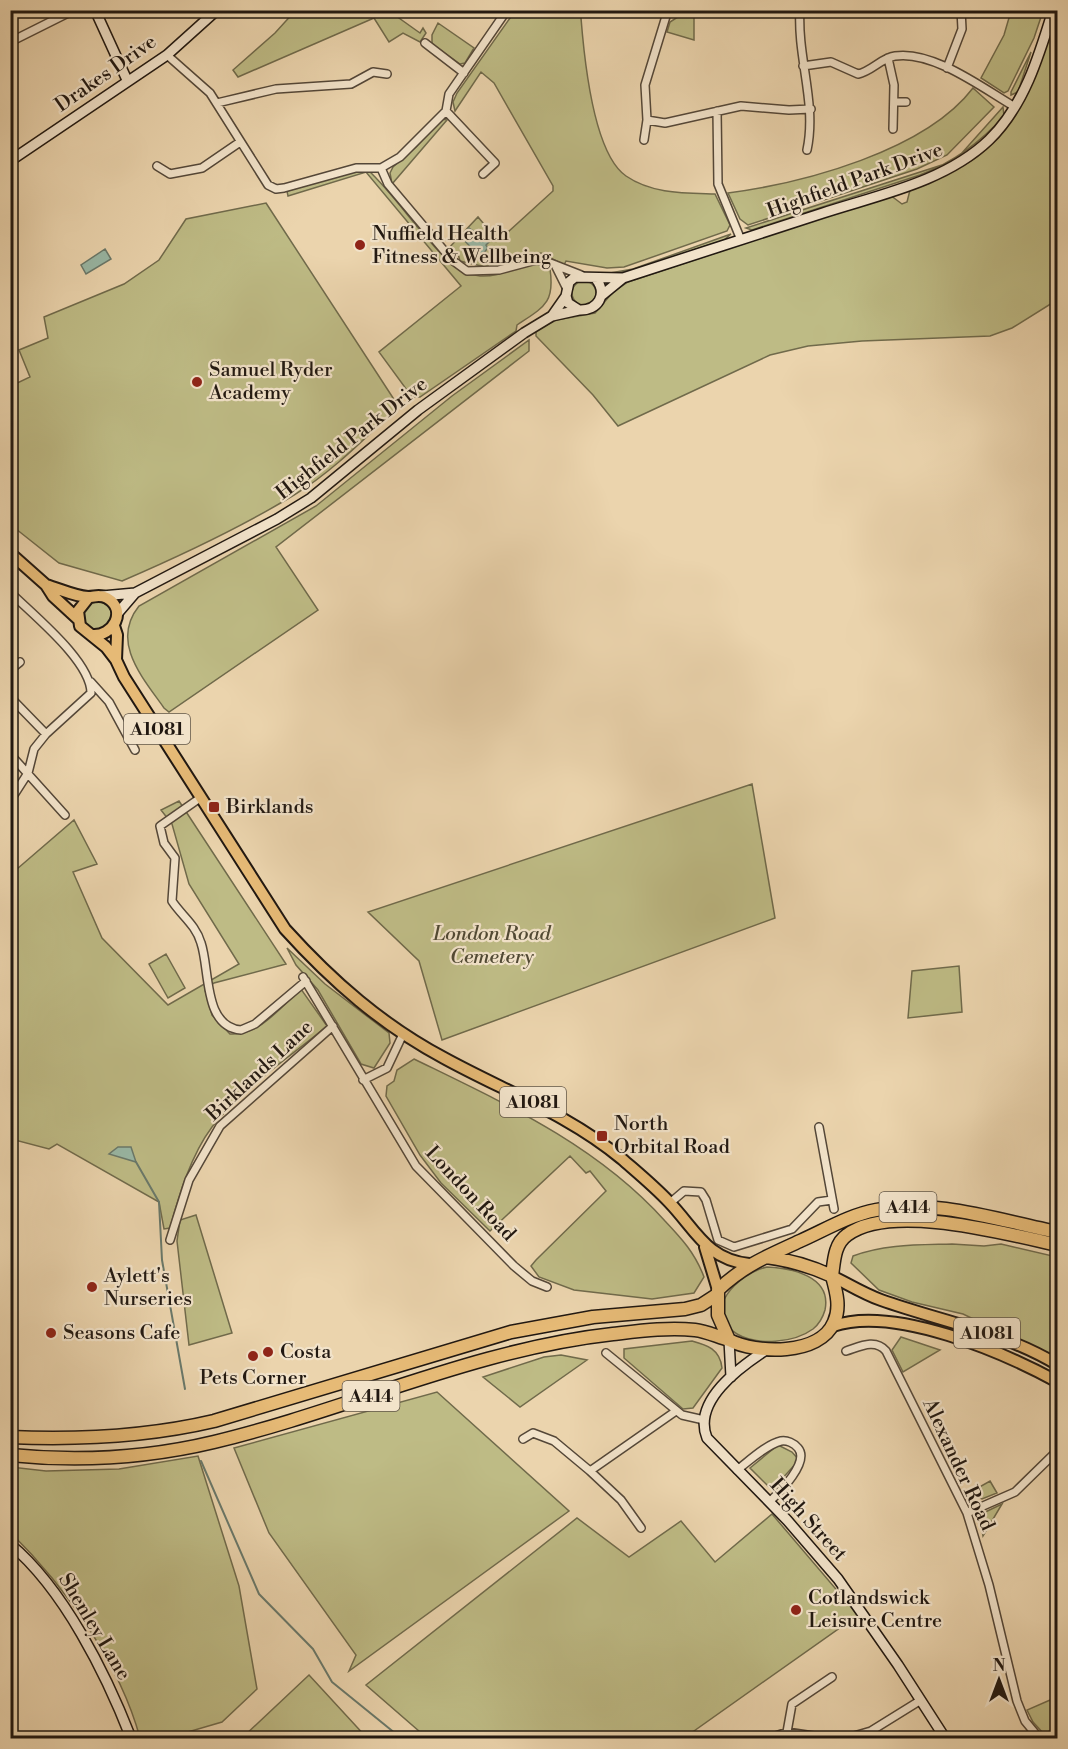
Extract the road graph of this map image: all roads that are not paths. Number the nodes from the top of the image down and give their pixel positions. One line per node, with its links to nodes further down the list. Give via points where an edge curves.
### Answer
1 (74, 10): 12 (street)
2 (94, 10): 20 (street)
3 (217, 10): 14 (street, Drakes Drive)
4 (507, 10): 18 (street)
5 (681, 10): 10 (street)
6 (705, 10): 11 (street)
7 (800, 10): 16 (street)
8 (961, 10): 17 (street, via 961,34)
9 (1053, 10): 24 (street, Highfield Park Drive)
10 (665, 12): 28 (street, via 645,85)
11 (755, 12)
12 (10, 42)
13 (425, 43): 18 (street)
14 (167, 55): 20 (street, Drakes Drive); 23 (street, via 198,80)
15 (888, 58): 16 (street, via 858,74 831,62); 17 (street, via 916,58); 21 (street)
16 (803, 66): 25 (street)
17 (947, 68): 24 (street)
18 (464, 73): 26 (street, via 448,94)
19 (387, 74): 23 (street, via 373,72 351,84 276,89)
20 (127, 80): 33 (street, Drakes Drive)
21 (894, 102): 22 (street); 29 (street)
22 (906, 102)
23 (216, 103): 31 (street)
24 (1015, 107): 37 (street, Highfield Park Drive, via 987,141 951,167)
25 (811, 109): 27 (street, via 741,106); 32 (street)
26 (446, 111): 35 (street, via 400,157); 36 (street, via 495,163)
27 (717, 111): 28 (street, via 665,123); 37 (street, via 718,184)
28 (647, 120): 30 (street)
29 (893, 129)
30 (644, 140)
31 (240, 142): 34 (street, via 194,171 170,174); 35 (street, via 268,185 276,189 356,168)
32 (807, 150)
33 (10, 161)
34 (157, 166)
35 (381, 168): 38 (street, via 388,184 452,260 466,271 499,270 540,259)
36 (483, 174)
37 (741, 240): 40 (street, Highfield Park Drive)
38 (555, 265): 39 (street); 42 (street)
39 (581, 275): 41 (street, Highfield Park Drive); 42 (street, Highfield Park Drive, via 575,277)
40 (623, 278): 41 (street, Highfield Park Drive); 43 (street, Highfield Park Drive)
41 (596, 279): 43 (street)
42 (566, 292): 44 (street, via 568,303); 45 (street, Highfield Park Drive)
43 (602, 296): 44 (street, Highfield Park Drive, via 595,307)
44 (579, 310): 45 (street, Highfield Park Drive)
45 (552, 316): 49 (street, Highfield Park Drive, via 427,403 311,498)
46 (10, 553): 47 (main road, A1081)
47 (46, 585): 51 (main road, A1081); 53 (main road, A1081, via 52,596)
48 (10, 592): 59 (street, via 84,669)
49 (135, 593): 50 (street, Highfield Park Drive); 52 (street, Highfield Park Drive)
50 (102, 596): 51 (main road, A1081); 52 (main road, via 112,602)
51 (89, 597): 53 (main road, via 81,604)
52 (117, 614): 54 (main road, A1081)
53 (78, 619): 55 (main road, A1081)
54 (114, 626): 55 (main road, via 104,634); 56 (main road, A1081)
55 (92, 635): 56 (main road, A1081)
56 (116, 660): 65 (main road, A1081)
57 (20, 662): 58 (street)
58 (10, 670)
59 (91, 682): 61 (street, via 91,693); 62 (street, via 109,702)
60 (10, 697): 61 (street)
61 (46, 734): 64 (street, via 34,749)
62 (135, 750)
63 (10, 754): 64 (street)
64 (28, 773): 66 (street); 67 (street)
65 (200, 798): 68 (street, London Road, via 160,826 159,834 175,858 172,901 186,915 201,942 215,1010 226,1024 241,1030 255,1024 304,979); 69 (main road, A1081, via 285,929 318,966)
66 (10, 801)
67 (65, 815)
68 (333, 1026): 70 (street, London Road); 76 (street, Birklands Lane, via 220,1126 189,1180)
69 (404, 1034): 70 (street, via 387,1068); 73 (main road, A1081, via 446,1060 567,1121 614,1153)
70 (363, 1080): 82 (street, London Road, via 410,1158 433,1187 514,1266)
71 (819, 1127): 72 (street)
72 (832, 1200): 73 (street, via 818,1202 792,1229 734,1247 718,1240 701,1192 684,1191); 74 (street)
73 (670, 1203): 78 (main road, A1081)
74 (834, 1209)
75 (1058, 1232): 79 (highway, A414, via 938,1208 895,1207 844,1220)
76 (170, 1240)
77 (1058, 1245): 81 (highway, A414, via 939,1222 886,1223 847,1234 838,1246)
78 (705, 1246): 80 (main road, A1081, via 731,1262); 83 (main road, A1081)
79 (766, 1257): 80 (highway); 81 (highway, via 800,1263)
80 (748, 1264): 83 (highway)
81 (832, 1276): 84 (highway, via 837,1299); 89 (main road, A1081, via 880,1299 994,1336)
82 (547, 1287)
83 (718, 1292): 85 (highway, via 720,1321); 94 (highway, A414, via 701,1305 685,1309 593,1317 511,1332 214,1422 94,1438)
84 (833, 1326): 86 (highway, via 811,1343); 91 (main road, A1081, via 856,1319 878,1319 927,1331 981,1346)
85 (729, 1340): 86 (highway); 90 (street); 97 (highway, A414, via 685,1329 588,1337 522,1350 198,1446 98,1458)
86 (766, 1350): 90 (street)
87 (846, 1351): 101 (street, Alexander Road, via 878,1344 886,1351)
88 (606, 1353): 92 (street)
89 (1058, 1365)
90 (731, 1377): 93 (street, via 709,1404)
91 (1058, 1382)
92 (676, 1411): 93 (street, via 688,1418); 99 (street)
93 (704, 1419): 98 (street, High Street, via 707,1438)
94 (10, 1437)
95 (523, 1439): 99 (street, via 540,1434)
96 (1058, 1450): 101 (street, via 1015,1492)
97 (10, 1455)
98 (737, 1470): 100 (street, High Street); 100 (street, via 778,1442 798,1447 799,1467)
99 (590, 1471): 102 (street, via 621,1500)
100 (769, 1502): 105 (street, High Street, via 838,1579)
101 (967, 1512): 112 (street, Alexander Road, via 1017,1701 1025,1721)
102 (641, 1528)
103 (10, 1544): 107 (street, Shenley Lane, via 27,1557 51,1588 91,1651)
104 (832, 1677): 106 (street, via 792,1704)
105 (921, 1700): 110 (street, via 871,1731); 111 (street, High Street)
106 (787, 1732): 108 (street); 109 (street)
107 (130, 1738)
108 (770, 1738)
109 (827, 1738)
110 (847, 1738)
111 (945, 1738)
112 (1039, 1738)

